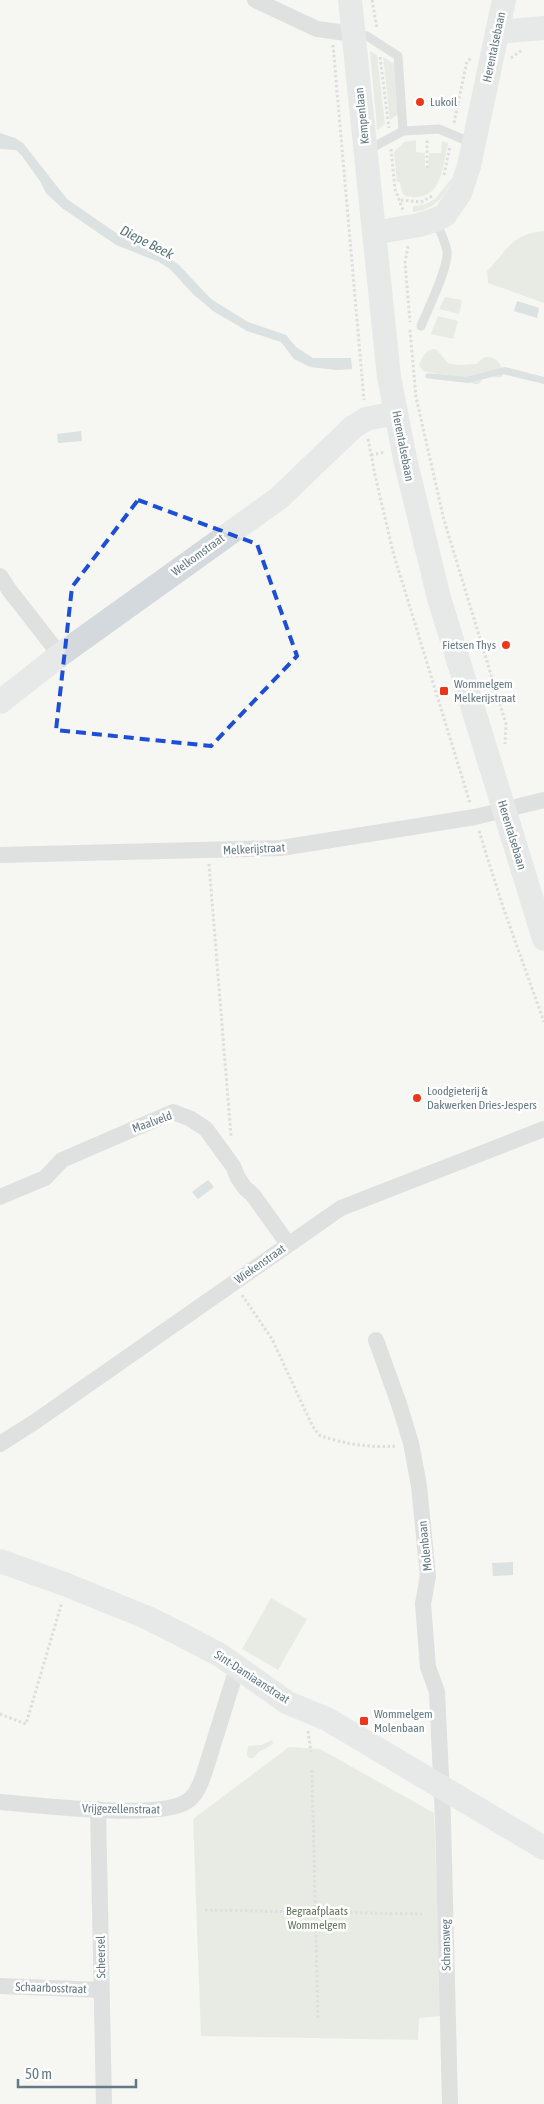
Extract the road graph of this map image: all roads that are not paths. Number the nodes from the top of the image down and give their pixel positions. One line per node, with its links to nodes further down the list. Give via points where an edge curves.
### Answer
1 (255, 0): 6 (street, via 317,30)
2 (350, 0): 6 (street, Kempenlaan)
3 (504, 0): 5 (street, Herentalsebaan)
4 (544, 28): 5 (street)
5 (497, 32): 8 (street, Herentalsebaan)
6 (343, 33): 7 (lane, via 367,36 398,56); 9 (street, Kempenlaan)
7 (403, 131): 8 (lane, via 439,129); 9 (lane)
8 (474, 144): 10 (street, Herentalsebaan, via 460,193 445,215)
9 (366, 152): 11 (street, Kempenlaan)
10 (435, 220): 11 (street, Herentalsebaan); 12 (lane, via 447,253 444,269)
11 (374, 233): 13 (street, Herentalsebaan, via 389,377)
12 (421, 326)
13 (396, 413): 15 (street, Welkomstraat, via 366,419 353,427 279,498); 18 (street, Herentalsebaan, via 439,598)
14 (0, 576): 15 (street)
15 (60, 655): 16 (street, Welkomstraat)
16 (0, 702)
17 (544, 800): 18 (street, Melkerijstraat)
18 (504, 809): 19 (street, Melkerijstraat, via 474,817 281,848); 20 (street, Herentalsebaan)
19 (0, 855)
20 (544, 939)
21 (544, 1128): 23 (street, Wiekenstraat, via 341,1208)
22 (0, 1197): 23 (street, Maalveld, via 45,1178 62,1160 173,1112 191,1118 206,1129)
23 (288, 1244): 25 (street, Wiekenstraat)
24 (376, 1340): 28 (street, Molenbaan, via 411,1443 419,1486 428,1576 423,1604 428,1667 437,1692)
25 (0, 1444)
26 (0, 1561): 27 (street, Sint-Damiaanstraat, via 163,1625 220,1655)
27 (237, 1668): 28 (street, Sint-Damiaanstraat, via 288,1702 316,1713); 30 (street, Vrijgezellenstraat, via 198,1791 187,1802 172,1809)
28 (442, 1787): 31 (street, Sint-Damiaanstraat); 35 (street, Schransweg)
29 (0, 1802): 30 (street, Vrijgezellenstraat)
30 (98, 1809): 33 (street, Scheersel)
31 (544, 1846)
32 (0, 1986): 33 (street, Schaarbosstraat)
33 (101, 1990): 34 (street, Scheersel)
34 (104, 2104)
35 (450, 2104)

